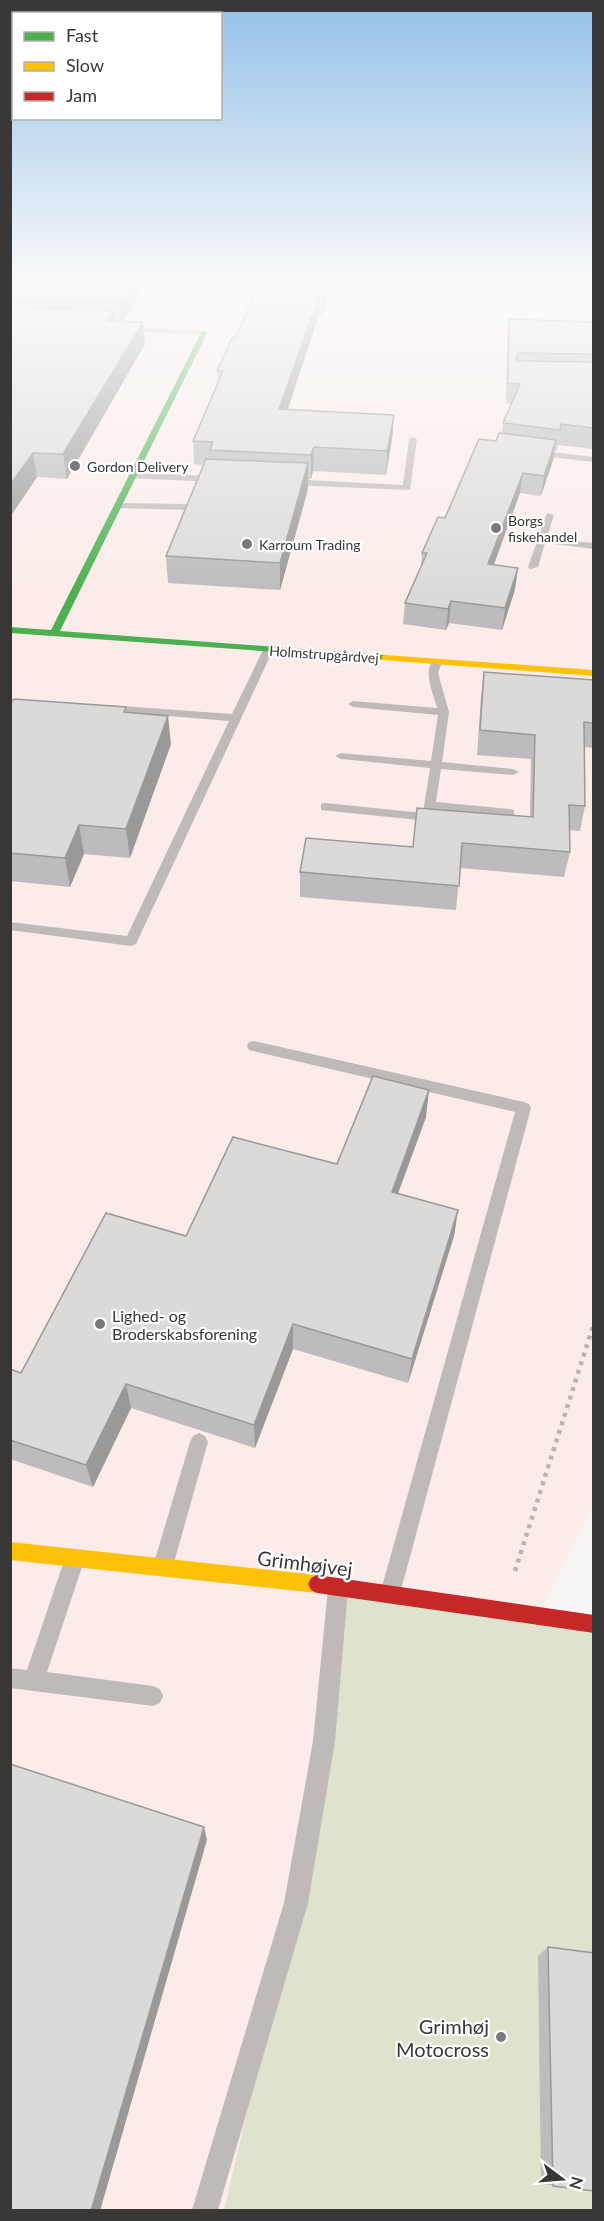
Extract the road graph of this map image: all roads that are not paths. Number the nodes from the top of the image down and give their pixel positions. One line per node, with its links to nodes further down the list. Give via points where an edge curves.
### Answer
1 (176, 388): 5 (street)
2 (413, 439): 7 (lane, via 406,488)
3 (523, 452): 4 (lane)
4 (594, 460)
5 (132, 476): 6 (lane); 8 (street)
6 (228, 480)
7 (276, 482)
8 (120, 507): 9 (lane); 15 (street)
9 (187, 507)
10 (550, 514): 11 (lane)
11 (542, 540): 12 (lane); 13 (lane)
12 (594, 546)
13 (533, 567)
14 (10, 630): 15 (street, Holmstrupgårdvej)
15 (54, 633): 16 (street, Holmstrupgårdvej)
16 (268, 650): 17 (street, Holmstrupgårdvej); 22 (lane)
17 (437, 662): 18 (street, Holmstrupgårdvej); 21 (lane, via 433,672)
18 (594, 673)
19 (353, 704): 21 (lane)
20 (94, 707): 22 (lane)
21 (444, 712): 24 (lane)
22 (236, 718): 29 (lane, via 131,940)
23 (341, 756): 24 (lane)
24 (435, 764): 25 (lane); 26 (lane)
25 (513, 771)
26 (429, 805): 27 (lane, via 428,817); 28 (lane)
27 (325, 807)
28 (510, 813)
29 (10, 926)
30 (254, 1046): 36 (lane, via 524,1108)
31 (199, 1442): 34 (lane)
32 (10, 1551): 33 (street, Grimhøjvej)
33 (75, 1558): 34 (street, Grimhøjvej); 39 (lane)
34 (163, 1568): 35 (street, Grimhøjvej)
35 (338, 1586): 36 (street, Grimhøjvej); 41 (lane, via 324,1741 296,1903)
36 (390, 1594): 37 (street, Grimhøjvej)
37 (594, 1624)
38 (10, 1678): 39 (lane)
39 (34, 1681): 40 (lane)
40 (153, 1696)
41 (205, 2211)

